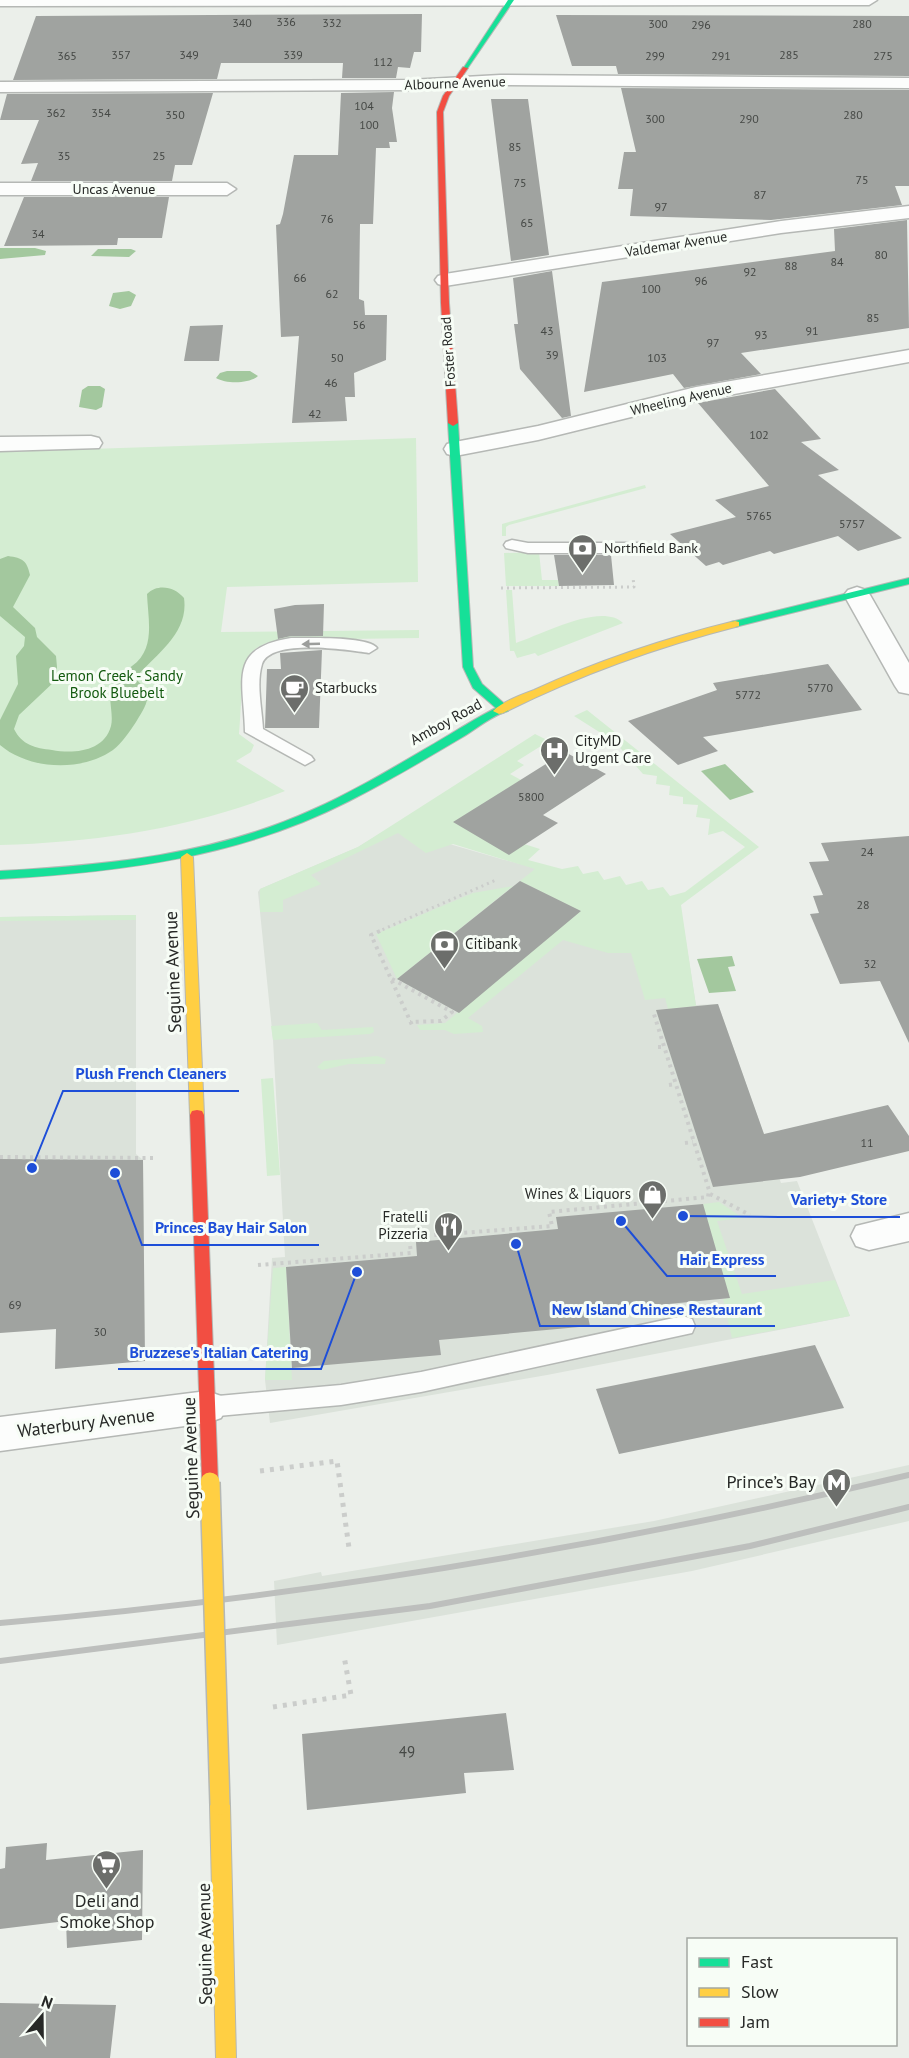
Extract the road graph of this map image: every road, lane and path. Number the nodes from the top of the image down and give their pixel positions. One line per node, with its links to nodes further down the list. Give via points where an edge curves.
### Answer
1 (510, 0): 2 (street); 3 (street); 4 (street, Foster Road)
2 (869, 0)
3 (0, 1)
4 (455, 82): 5 (street, Albourne Avenue); 6 (street, Albourne Avenue); 10 (street, Foster Road, via 440,112)
5 (909, 83)
6 (0, 87)
7 (0, 189): 8 (street, Uncas Avenue)
8 (227, 189)
9 (909, 212): 10 (street, Valdemar Avenue)
10 (445, 280): 14 (street, Foster Road)
11 (909, 356): 14 (street, Wheeling Avenue, via 696,394)
12 (91, 443): 13 (street)
13 (0, 444)
14 (455, 449): 23 (street, Foster Road, via 468,667 482,693)
15 (517, 542): 16 (lane, via 528,548)
16 (641, 544)
17 (632, 575): 19 (path, via 634,586)
18 (909, 581): 20 (street, Amboy Road)
19 (501, 588)
20 (857, 595): 22 (street); 23 (street, Amboy Road, via 672,639 554,684)
21 (369, 648): 24 (lane, one-way to 24, via 290,644 264,649 257,656 252,672 254,732)
22 (909, 686)
23 (504, 709): 25 (street, Amboy Road, via 330,806 286,826)
24 (305, 760)
25 (187, 857): 26 (street, Amboy Road, via 77,872); 44 (street, Seguine Avenue)
26 (0, 875)
27 (496, 880): 28 (path, via 372,933)
28 (390, 978): 28 (path, via 452,1012 441,1021 411,1024)
29 (653, 1011): 31 (path)
30 (658, 1047): 31 (path)
31 (664, 1047): 32 (path)
32 (676, 1084): 33 (path); 34 (path)
33 (669, 1085)
34 (693, 1142): 35 (path); 38 (path)
35 (685, 1143)
36 (0, 1157): 37 (path)
37 (154, 1158)
38 (710, 1194): 39 (path); 42 (path, via 705,1199 549,1212 552,1226 409,1237 411,1253)
39 (750, 1215)
40 (909, 1227): 41 (street)
41 (869, 1236)
42 (258, 1264)
43 (683, 1326): 44 (lane, via 421,1382 341,1395)
44 (207, 1407): 45 (street, Waterbury Avenue); 50 (street, Seguine Avenue, bridge)
45 (0, 1434)
46 (260, 1471): 47 (path, via 337,1461)
47 (349, 1548)
48 (345, 1656): 49 (path, via 351,1695)
49 (273, 1707)
50 (226, 2058)

